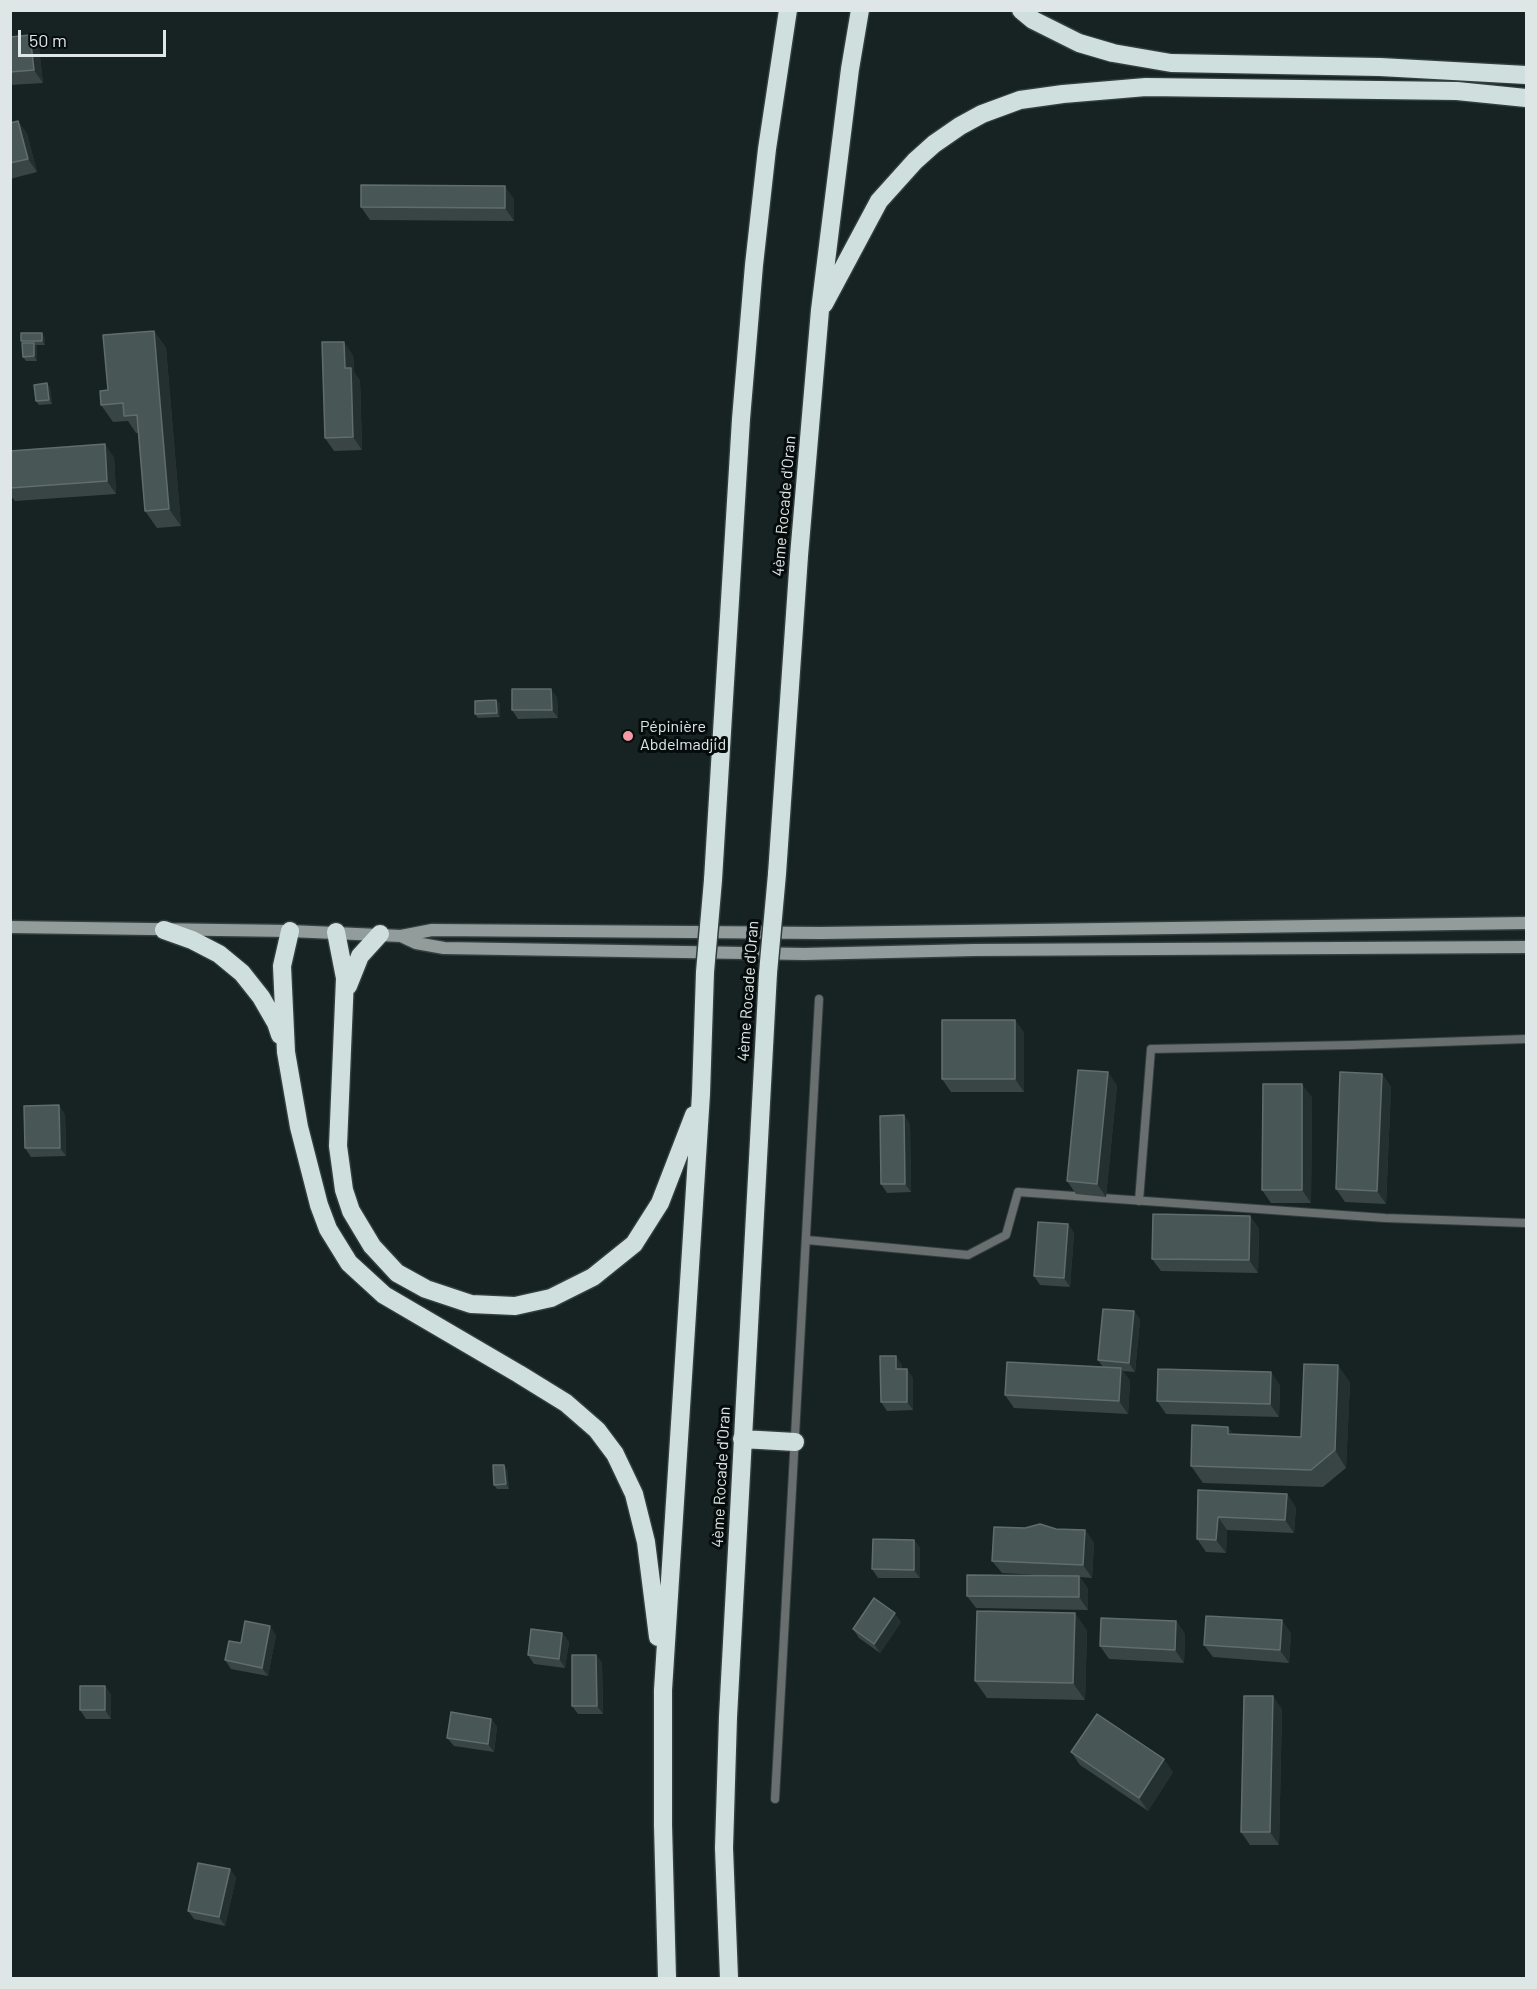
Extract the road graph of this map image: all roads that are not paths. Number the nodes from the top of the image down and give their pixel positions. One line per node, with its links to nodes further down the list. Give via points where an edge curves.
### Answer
1 (788, 10): 19 (highway, bridge, via 767,149 741,419 705,972)
2 (860, 10): 6 (highway, 4ème Rocade d'Oran)
3 (1021, 10): 4 (highway, via 1079,43 1171,63 1380,67)
4 (1527, 75)
5 (1527, 98): 6 (highway, via 1456,92 1146,87 1020,100 960,126 909,168 879,201)
6 (820, 310): 23 (highway, 4ème Rocade d'Oran, bridge, via 768,973)
7 (1527, 923): 13 (main road, via 821,933 432,930)
8 (10, 927): 9 (main road)
9 (164, 930): 10 (main road); 18 (highway, via 210,949 242,974 271,1014)
10 (290, 931): 11 (main road); 18 (highway, via 281,988)
11 (336, 933): 12 (main road); 15 (highway)
12 (380, 934): 13 (main road); 15 (highway, via 360,956)
13 (401, 936): 14 (main road, via 444,948 804,954)
14 (1527, 947)
15 (346, 993): 19 (highway, via 338,1146 351,1211 372,1246 397,1273 426,1289 471,1304 515,1306 551,1298 593,1277 634,1244 660,1203)
16 (819, 999): 22 (lane)
17 (1527, 1039): 20 (lane, via 1151,1049)
18 (286, 1052): 25 (highway, via 299,1127 319,1205 328,1229 349,1263 384,1295 566,1403 597,1430 615,1454 634,1494 646,1542)
19 (702, 1094): 25 (highway)
20 (1139, 1201): 21 (lane, via 1384,1218); 22 (lane, via 1018,1192 1006,1235 968,1255)
21 (1527, 1223)
22 (807, 1240): 24 (lane)
23 (742, 1439): 24 (highway); 28 (highway, 4ème Rocade d'Oran, via 724,1848)
24 (795, 1442): 26 (lane)
25 (663, 1690): 27 (highway)
26 (775, 1799)
27 (667, 1978)
28 (729, 1978)

